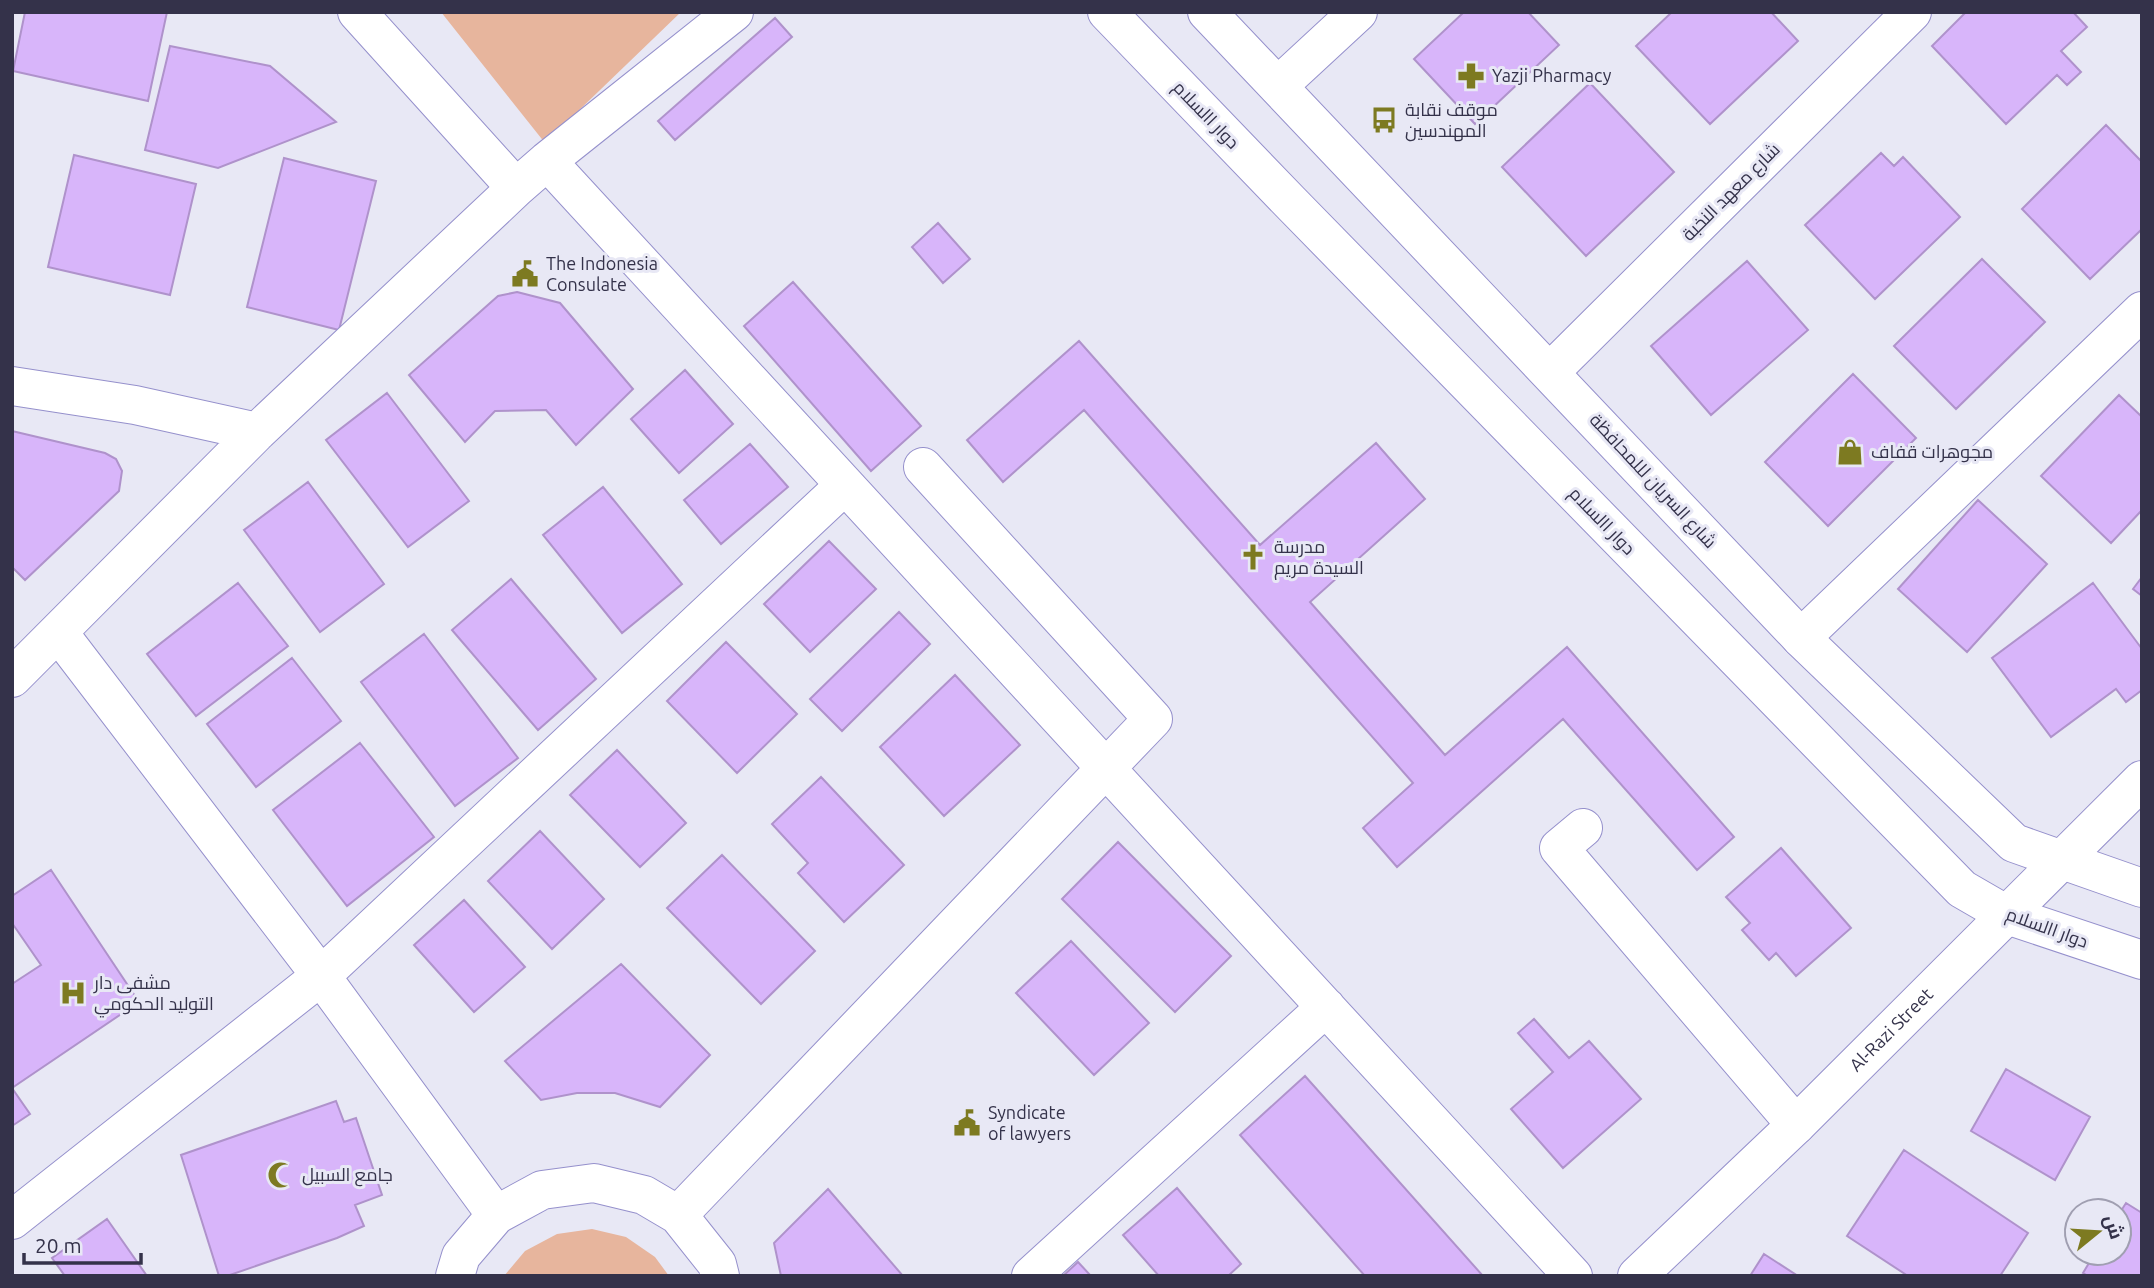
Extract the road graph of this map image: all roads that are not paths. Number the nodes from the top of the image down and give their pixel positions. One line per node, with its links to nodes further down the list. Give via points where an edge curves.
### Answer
1 (357, 12): 9 (street)
2 (734, 12): 8 (street)
3 (1108, 12): 24 (street, دوار االسلام, via 1962,889)
4 (1208, 12): 7 (street, شارع السريان لللمحافظة)
5 (1358, 12): 7 (street)
6 (1912, 12): 11 (street, شارع معهد النخبة)
7 (1278, 86): 11 (street, شارع السريان لللمحافظة)
8 (547, 161): 9 (street); 15 (street)
9 (516, 188): 13 (street)
10 (2142, 311): 17 (street)
11 (1550, 372): 17 (street, شارع السريان لللمحافظة)
12 (12, 386): 13 (street, via 135,405)
13 (257, 432): 16 (street)
14 (923, 467): 19 (street, via 1153,719)
15 (845, 485): 19 (street); 26 (street)
16 (58, 632): 18 (street); 26 (street)
17 (1801, 638): 22 (street, شارع السريان لللمحافظة, via 2014,843)
18 (12, 678)
19 (1105, 768): 27 (street); 29 (street)
20 (2142, 780): 22 (street, Al-Razi Street)
21 (1583, 828): 28 (street, via 1559,848)
22 (2062, 860): 23 (street, شارع السريان لللمحافظة); 24 (street, Al-Razi Street)
23 (2142, 888)
24 (2007, 915): 25 (street, دوار االسلام); 28 (street, Al-Razi Street)
25 (2142, 960)
26 (321, 976): 30 (street); 31 (street)
27 (1326, 1007): 34 (street); 35 (street)
28 (1796, 1125): 36 (street, Al-Razi Street)
29 (678, 1214): 30 (street, via 644,1195 594,1183 542,1189); 33 (street, via 717,1264)
30 (496, 1215): 32 (street, via 461,1256)
31 (12, 1220)
32 (455, 1276)
33 (720, 1276)
34 (1031, 1276)
35 (1573, 1276)
36 (1637, 1276)

